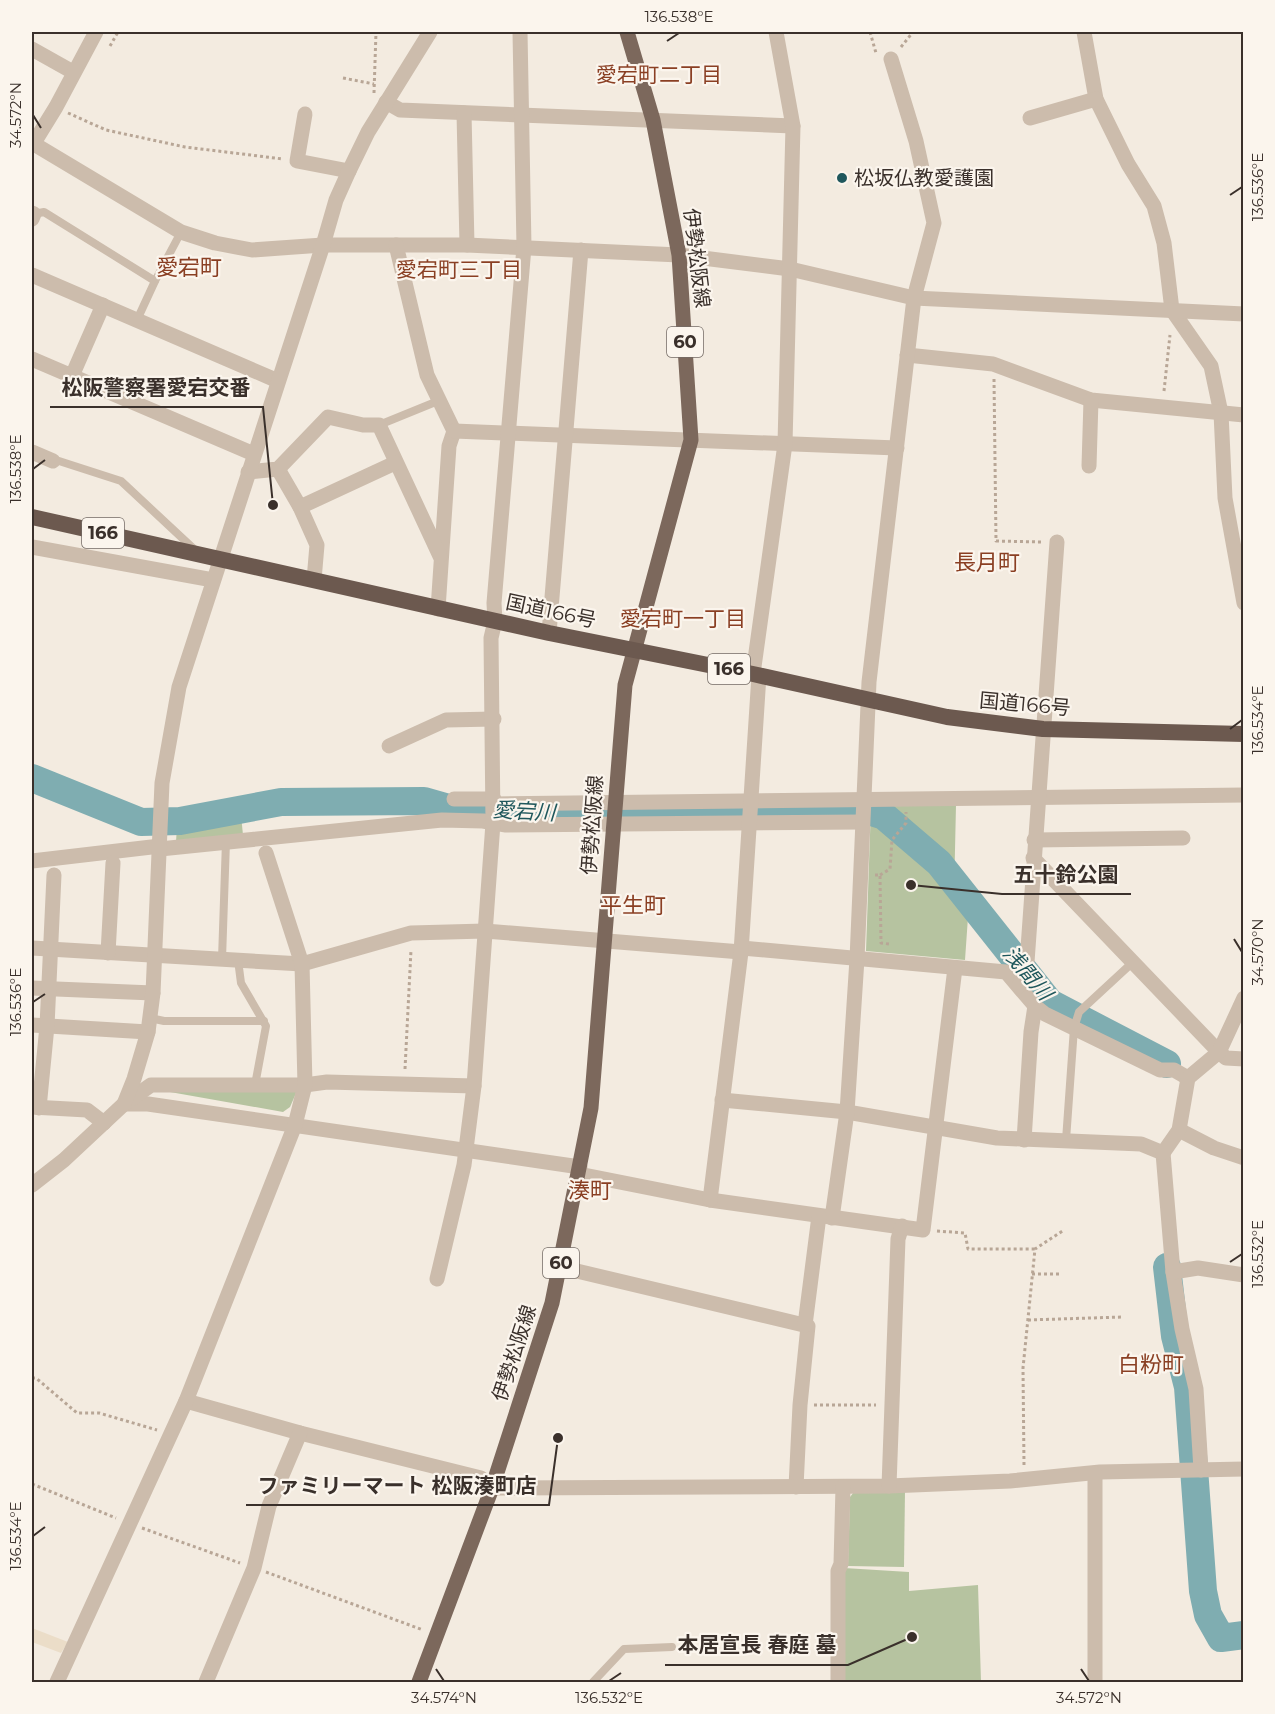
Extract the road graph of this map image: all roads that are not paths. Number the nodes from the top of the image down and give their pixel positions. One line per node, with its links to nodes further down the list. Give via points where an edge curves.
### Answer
1 (96, 32): 9 (street)
2 (430, 32): 11 (street)
3 (520, 32): 14 (street)
4 (627, 32): 16 (main road, 伊勢松阪線 / 60)
5 (776, 32): 17 (street)
6 (1084, 32): 10 (street)
7 (32, 49): 9 (street)
8 (891, 59): 31 (street, via 916,141 934,223)
9 (73, 72): 18 (street)
10 (1096, 99): 15 (street); 33 (street, via 1154,206 1164,243)
11 (386, 102): 12 (street, via 400,110); 19 (street)
12 (464, 113): 14 (street); 24 (street)
13 (305, 114): 19 (street, via 297,161)
14 (521, 115): 16 (street); 25 (street)
15 (1030, 118)
16 (652, 120): 17 (street); 27 (main road, 伊勢松阪線 / 60)
17 (793, 126): 28 (street)
18 (33, 145): 21 (street)
19 (349, 171): 22 (street)
20 (32, 215): 30 (lane, via 44,212)
21 (181, 232): 22 (street, via 252,250); 30 (lane)
22 (323, 245): 23 (street); 39 (street)
23 (396, 245): 24 (street); 41 (street, via 427,375)
24 (467, 245): 25 (street)
25 (524, 247): 26 (street); 46 (street)
26 (581, 249): 27 (street); 47 (street)
27 (679, 255): 28 (street); 48 (main road, 伊勢松阪線 / 60)
28 (790, 269): 31 (street); 49 (street)
29 (32, 275): 32 (street)
30 (155, 281): 35 (lane)
31 (914, 298): 33 (street); 36 (street)
32 (103, 305): 35 (street); 38 (street)
33 (1172, 310): 34 (street); 42 (street, via 1210,366)
34 (1244, 314)
35 (137, 321): 39 (street)
36 (907, 355): 40 (street, via 993,364); 50 (street)
37 (32, 359): 38 (street)
38 (72, 376): 52 (street)
39 (278, 381): 52 (street)
40 (1090, 400): 42 (street); 55 (street)
41 (438, 401): 44 (lane); 45 (street)
42 (1221, 413): 43 (street); 67 (street, via 1225,498)
43 (1244, 415)
44 (379, 425): 54 (street); 56 (street, via 328,417)
45 (454, 431): 46 (street); 63 (street, via 449,446)
46 (509, 433): 47 (street); 69 (street)
47 (567, 435): 48 (street); 70 (street)
48 (691, 440): 49 (street); 71 (main road, 伊勢松阪線 / 60)
49 (785, 444): 50 (street); 72 (street)
50 (897, 448): 73 (street)
51 (32, 452): 53 (street)
52 (254, 454): 57 (street)
53 (53, 461): 62 (lane, via 121,482)
54 (395, 463): 58 (street); 63 (street)
55 (1089, 466)
56 (278, 469): 57 (street); 58 (street)
57 (248, 472): 64 (street)
58 (300, 507): 66 (street, via 317,545)
59 (32, 517): 62 (highway, 国道166号 / 166)
60 (1057, 542): 75 (street)
61 (32, 547): 65 (street)
62 (198, 554): 64 (highway, 国道166号 / 166)
63 (440, 556): 68 (street)
64 (221, 559): 65 (street); 66 (highway, 国道166号 / 166)
65 (213, 580): 91 (street, via 175,706 162,783)
66 (314, 580): 68 (highway, 国道166号 / 166)
67 (1244, 603)
68 (438, 609): 69 (highway, 国道166号 / 166)
69 (495, 621): 70 (highway, 国道166号 / 166); 74 (street, via 491,638)
70 (549, 633): 71 (highway, 国道166号 / 166)
71 (634, 651): 72 (highway, 国道166号 / 166); 83 (main road, 伊勢松阪線 / 60, via 625,685)
72 (756, 674): 73 (highway, 国道166号 / 166); 81 (street)
73 (868, 699): 75 (highway, 国道166号 / 166, via 948,717); 82 (street)
74 (494, 719): 77 (street, via 446,720); 84 (street)
75 (1043, 729): 76 (highway, 国道166号 / 166); 79 (street)
76 (1244, 734)
77 (389, 746)
78 (1244, 795): 79 (street)
79 (1038, 796): 82 (street); 89 (street)
80 (454, 799): 84 (street)
81 (750, 800): 82 (street); 83 (street); 85 (street)
82 (862, 801): 86 (street)
83 (616, 802): 84 (street); 87 (main road, 伊勢松阪線 / 60)
84 (494, 810): 87 (street); 90 (street, via 442,820); 97 (street)
85 (749, 821): 86 (street); 87 (street); 101 (street)
86 (861, 822): 105 (street)
87 (615, 823): 98 (main road, 伊勢松阪線 / 60)
88 (1183, 838): 89 (street)
89 (1034, 840): 93 (street)
90 (226, 841): 91 (street); 104 (lane)
91 (160, 843): 94 (street); 103 (street)
92 (266, 853): 107 (street)
93 (1033, 858): 106 (street); 109 (street, via 1027,962)
94 (32, 861)
95 (113, 863): 102 (street)
96 (54, 875): 100 (street)
97 (485, 931): 98 (street); 107 (street, via 411,933); 124 (street)
98 (604, 941): 101 (street); 138 (main road, 伊勢松阪線 / 60, via 591,1108)
99 (32, 948): 100 (street)
100 (50, 948): 102 (street); 111 (street)
101 (742, 950): 105 (street); 125 (street)
102 (108, 953): 103 (street)
103 (154, 955): 104 (street); 112 (street)
104 (230, 959): 107 (street); 115 (lane)
105 (857, 959): 108 (street); 128 (street)
106 (1132, 963): 118 (lane, via 1079,1012); 119 (street)
107 (302, 964): 123 (street)
108 (955, 968): 109 (street, via 1006,972); 131 (street)
109 (1019, 986): 114 (street)
110 (32, 988): 111 (street)
111 (48, 989): 112 (street); 116 (street)
112 (153, 993): 117 (street)
113 (1244, 999): 119 (street)
114 (1035, 1006): 118 (street); 133 (street)
115 (264, 1021): 117 (lane, via 164,1021); 122 (lane)
116 (39, 1025): 117 (street); 127 (street)
117 (149, 1025): 126 (street)
118 (1074, 1026): 121 (street, via 1160,1070); 134 (lane)
119 (1219, 1052): 120 (street, via 1226,1058); 121 (street)
120 (1244, 1059)
121 (1188, 1078): 132 (street)
122 (255, 1085): 123 (street); 126 (street, via 151,1085)
123 (305, 1085): 124 (street, via 327,1082); 130 (street)
124 (474, 1086): 135 (street)
125 (722, 1100): 128 (street); 140 (street)
126 (124, 1104): 129 (street); 130 (street)
127 (35, 1108): 129 (street, via 87,1110)
128 (847, 1112): 131 (street); 141 (street)
129 (104, 1123): 139 (street)
130 (296, 1125): 135 (street); 148 (street)
131 (938, 1126): 133 (street); 142 (street, via 923,1230)
132 (1179, 1130): 136 (street); 137 (street)
133 (1024, 1140): 134 (street)
134 (1066, 1140): 136 (street, via 1142,1144)
135 (467, 1149): 138 (street); 146 (street)
136 (1163, 1153): 144 (street)
137 (1244, 1158)
138 (579, 1171): 140 (street); 143 (main road, 伊勢松阪線 / 60)
139 (32, 1185)
140 (710, 1200): 141 (street)
141 (825, 1217): 142 (street); 147 (street)
142 (902, 1227): 153 (street, via 898,1239)
143 (560, 1268): 147 (street); 156 (main road, 伊勢松阪線 / 60)
144 (1173, 1272): 145 (street, via 1198,1268); 150 (street, via 1196,1389)
145 (1244, 1275)
146 (437, 1279)
147 (805, 1325): 154 (street, via 808,1326)
148 (186, 1401): 149 (street); 158 (street)
149 (300, 1433): 156 (street, via 481,1478); 159 (street, via 269,1506 254,1568)
150 (1196, 1469): 151 (street); 152 (street)
151 (1244, 1470)
152 (1095, 1474): 153 (street); 163 (street)
153 (889, 1485): 155 (street)
154 (796, 1487): 155 (street); 156 (street)
155 (843, 1487): 162 (street)
156 (492, 1488): 160 (main road, 伊勢松阪線 / 60)
157 (672, 1647): 161 (lane, via 624,1649)
158 (57, 1683)
159 (206, 1683)
160 (419, 1683)
161 (593, 1683)
162 (838, 1683)
163 (1095, 1683)

